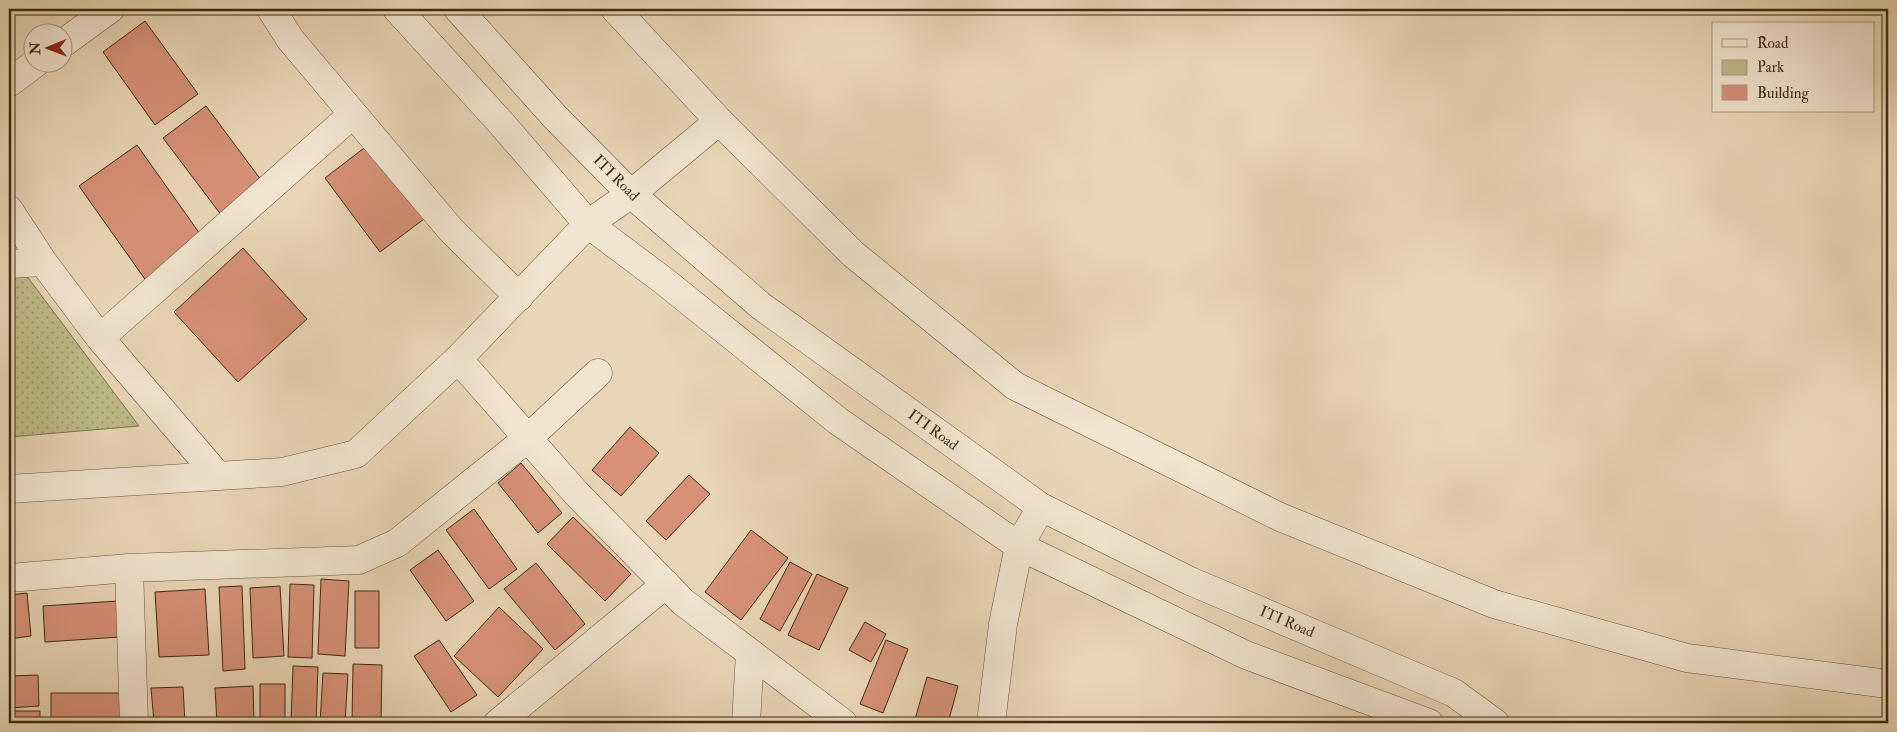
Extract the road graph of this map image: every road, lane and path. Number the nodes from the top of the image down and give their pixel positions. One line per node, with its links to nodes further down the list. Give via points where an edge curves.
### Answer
1 (110, 9): 6 (street)
2 (271, 9): 9 (street, via 290,39)
3 (397, 9): 13 (street)
4 (458, 9): 11 (street, ITI Road, via 555,117)
5 (615, 9): 10 (street)
6 (72, 37)
7 (24, 72): 8 (street)
8 (9, 83)
9 (353, 114): 16 (street, via 451,230); 17 (street)
10 (719, 121): 11 (street); 29 (street, via 853,254 1015,386 1280,517 1494,604 1678,656)
11 (631, 194): 13 (street); 23 (street, ITI Road, via 761,306)
12 (9, 210): 14 (street)
13 (588, 224): 16 (street); 24 (street, via 672,287 838,421)
14 (43, 262): 15 (street); 17 (street)
15 (9, 264)
16 (519, 297): 18 (street)
17 (100, 338): 21 (street)
18 (458, 359): 20 (street); 21 (street, via 356,454 282,472)
19 (598, 373): 20 (street)
20 (528, 438): 25 (street, via 397,544 359,560); 27 (street, via 576,493)
21 (218, 476): 22 (street)
22 (9, 489)
23 (1041, 507): 24 (street); 36 (street, ITI Road, via 1190,581 1454,693)
24 (1019, 546): 34 (street, via 1003,624); 35 (street, via 1246,655)
25 (130, 568): 26 (street); 31 (street)
26 (9, 578)
27 (666, 584): 28 (street, via 683,602); 32 (street)
28 (750, 653): 30 (street); 33 (street)
29 (1888, 684)
30 (839, 722)
31 (134, 723)
32 (498, 723)
33 (746, 723)
34 (991, 723)
35 (1429, 723)
36 (1496, 723)

